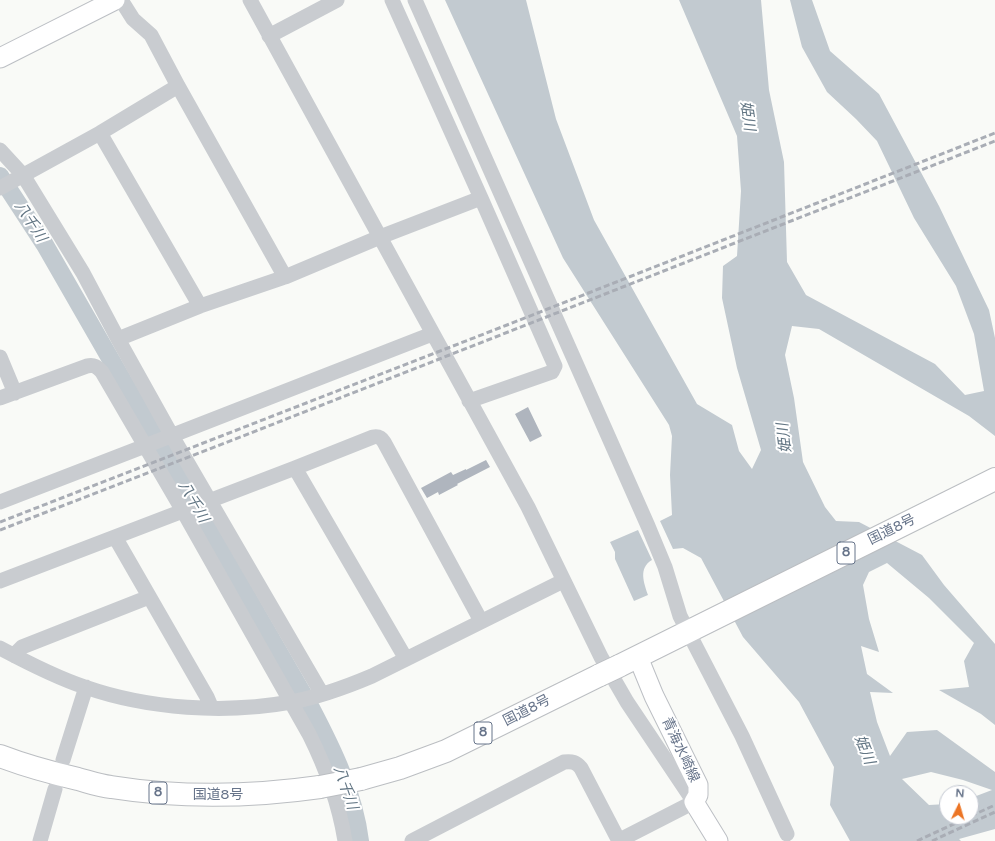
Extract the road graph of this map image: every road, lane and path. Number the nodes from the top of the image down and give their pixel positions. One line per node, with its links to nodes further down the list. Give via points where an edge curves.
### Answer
1 (250, 0): 6 (street)
2 (337, 0): 6 (street)
3 (392, 0): 12 (street)
4 (416, 0): 34 (street, via 648,526 665,567)
5 (113, 1): 7 (main road); 8 (street, via 151,35)
6 (269, 36): 13 (street)
7 (0, 58)
8 (178, 86): 9 (street); 14 (street)
9 (100, 133): 11 (street); 15 (street)
10 (0, 150): 11 (street)
11 (9, 183): 17 (street, via 83,273)
12 (481, 198): 13 (street); 21 (street, via 555,366 552,372)
13 (380, 237): 14 (street); 16 (street)
14 (285, 277): 15 (street)
15 (200, 306): 17 (street)
16 (432, 334): 21 (street); 22 (street)
17 (118, 339): 22 (street)
18 (0, 357): 19 (street)
19 (14, 393): 20 (street); 23 (street, via 93,365 102,372)
20 (0, 398)
21 (469, 401): 31 (street, via 528,507)
22 (172, 436): 23 (street); 26 (street)
23 (145, 446): 27 (street); 28 (street)
24 (295, 468): 26 (street); 33 (street, via 372,437 381,438); 38 (street)
25 (995, 479): 34 (highway, 国道8号 / 8)
26 (209, 500): 28 (street); 40 (street)
27 (0, 502)
28 (183, 510): 29 (street); 41 (street)
29 (115, 537): 30 (street); 32 (street)
30 (0, 581)
31 (563, 581): 33 (street); 46 (street, via 627,702)
32 (149, 597): 36 (street, via 22,648); 42 (street, via 207,697)
33 (481, 621): 38 (street)
34 (686, 632): 37 (highway, 国道8号 / 8); 47 (street, via 742,736)
35 (0, 648): 36 (street)
36 (15, 656): 39 (street)
37 (636, 658): 43 (highway, 国道8号 / 8, bridge, via 446,751 362,779 320,787 246,795 148,792 102,785); 46 (main road, 青海水崎線, via 698,785 698,794)
38 (406, 659): 40 (street, via 348,686)
39 (86, 687): 42 (street, via 136,701); 44 (street)
40 (322, 694): 41 (street)
41 (292, 702): 42 (street); 49 (street, via 326,772 339,811)
42 (210, 708)
43 (0, 756)
44 (63, 760)
45 (55, 789): 48 (street)
46 (694, 802): 51 (street); 52 (main road, 青海水崎線)
47 (787, 834)
48 (40, 841)
49 (345, 841)
50 (412, 841): 51 (street, via 569,761 577,763 581,768)
51 (618, 841)
52 (718, 841)

